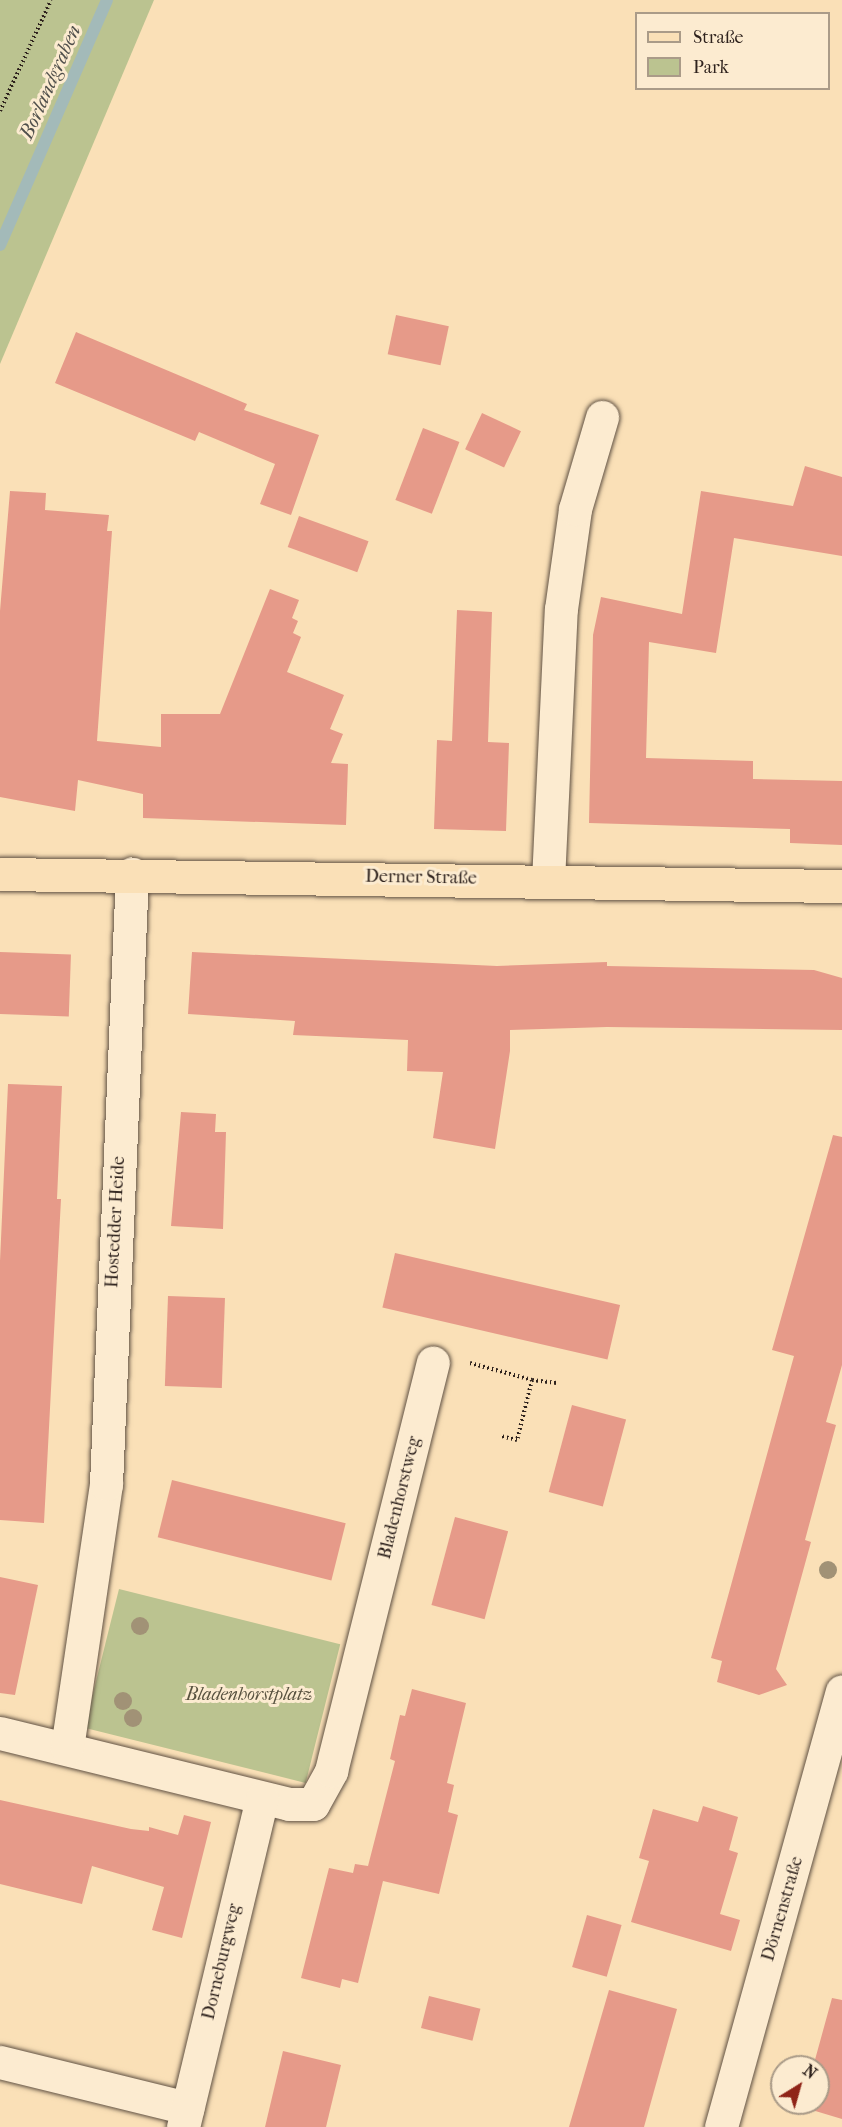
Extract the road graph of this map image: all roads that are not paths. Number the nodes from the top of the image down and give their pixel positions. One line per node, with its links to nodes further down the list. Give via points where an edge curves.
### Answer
1 (602, 417): 4 (street, via 575,509 561,609)
2 (0, 874): 3 (main road, Derner Straße)
3 (132, 874): 4 (main road, Derner Straße); 9 (street, Hostedder Heide, via 106,1484)
4 (548, 881): 5 (main road, Derner Straße)
5 (842, 886)
6 (433, 1363): 10 (street, Bladenhorstweg, via 323,1792 313,1804)
7 (842, 1691): 13 (street, Dörnenstraße)
8 (0, 1733): 9 (street)
9 (67, 1748): 10 (street)
10 (262, 1798): 12 (street, Dorneburgweg)
11 (0, 2062): 12 (street)
12 (185, 2118)
13 (722, 2127)

